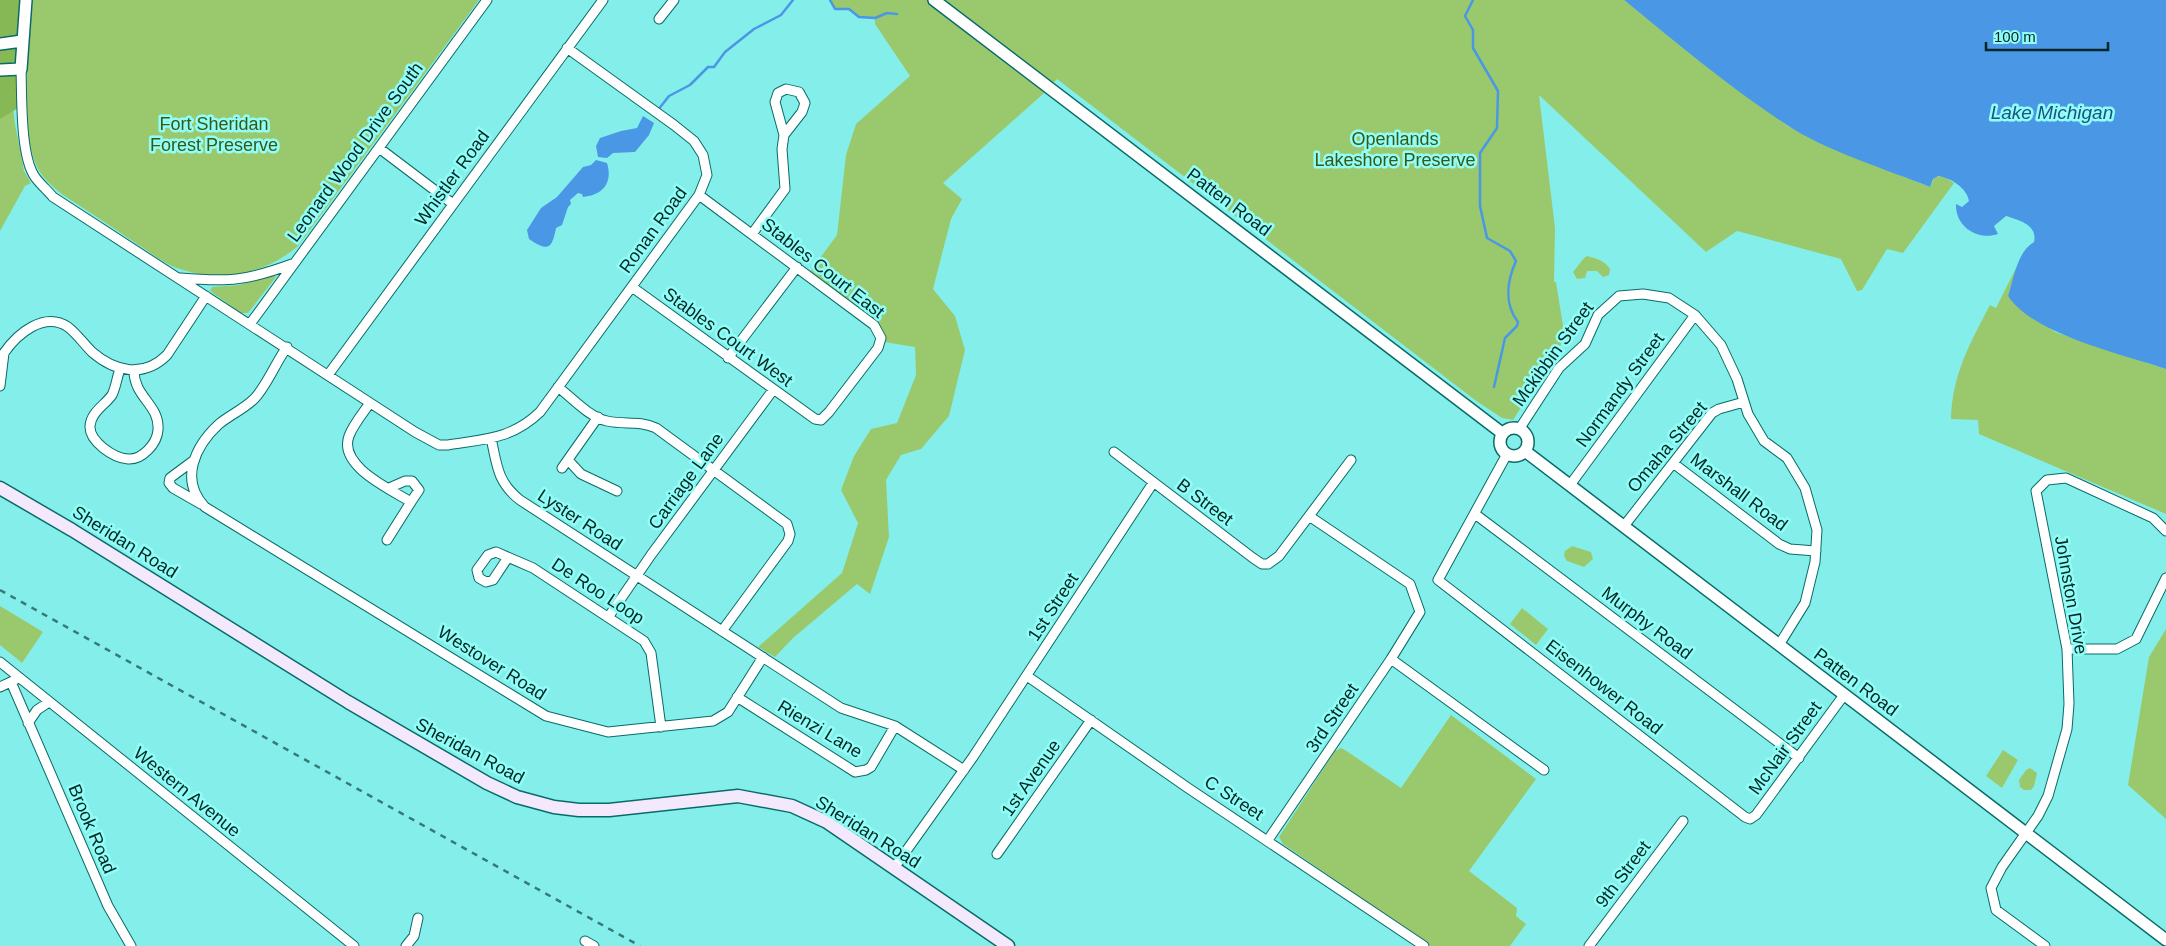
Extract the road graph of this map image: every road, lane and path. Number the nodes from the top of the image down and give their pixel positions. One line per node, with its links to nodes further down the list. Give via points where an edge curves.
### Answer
1 (26, 0): 7 (street)
2 (487, 0): 13 (street, Leonard Wood Drive South)
3 (603, 0): 9 (street, Whistler Road)
4 (674, 0): 6 (street)
5 (934, 0): 38 (street, Patten Road)
6 (658, 19)
7 (22, 41): 8 (street); 10 (street)
8 (0, 44)
9 (567, 48): 14 (street, Ronan Road, via 694,141 705,161 707,175); 15 (street, Whistler Road)
10 (21, 69): 11 (street); 19 (street, via 25,137 35,177 53,197)
11 (0, 70)
12 (784, 134): 12 (street, via 802,112 805,103 795,90 786,89 778,93 775,102); 16 (street, via 785,189)
13 (379, 148): 15 (street); 17 (street, Leonard Wood Drive South)
14 (699, 195): 16 (street, Stables Court East); 20 (street, Ronan Road)
15 (453, 204): 29 (street, Whistler Road)
16 (752, 234): 18 (street, Stables Court East)
17 (292, 264): 19 (street, via 259,277 240,280 218,282); 23 (street, Leonard Wood Drive South)
18 (797, 267): 26 (street); 35 (street, Stables Court East, via 874,324 881,338 878,348 829,412 821,420)
19 (178, 278): 21 (street)
20 (632, 288): 26 (street, Stables Court West); 31 (street, Ronan Road)
21 (206, 296): 23 (street); 28 (street, via 167,355 154,366)
22 (1695, 315): 33 (street, Mckibbin Street, via 1721,345); 37 (street, Mckibbin Street, via 1669,298 1643,294 1619,296 1598,315 1585,344 1559,368); 48 (street, Normandy Street)
23 (250, 324): 24 (street)
24 (287, 347): 29 (street); 43 (street, Westover Road, via 254,399 214,430)
25 (2, 355): 27 (street, via 21,334 49,322 67,326 100,358); 30 (street)
26 (728, 358): 32 (street, Stables Court West)
27 (120, 369): 28 (street); 28 (street, via 112,394 95,414 90,427 99,444 128,459 144,454 158,430 155,413 136,386)
28 (134, 371)
29 (328, 375): 34 (street)
30 (0, 386)
31 (558, 387): 36 (street); 39 (street, Ronan Road, via 528,423 517,431)
32 (773, 390): 35 (street, Stables Court West); 46 (street, Carriage Lane)
33 (1744, 402): 45 (street, Omaha Street, via 1712,413); 59 (street, Mckibbin Street, via 1764,441 1787,458 1806,488 1817,530)
34 (370, 403): 39 (street, via 439,444); 50 (street, via 349,436 348,454 354,464)
35 (805, 414)
36 (598, 418): 46 (street, via 647,424); 51 (street, via 565,464)
37 (1520, 428): 38 (street, via 1510,428); 40 (street, via 1529,440)
38 (1502, 433): 42 (street, via 1500,443)
39 (491, 438): 61 (street, Lyster Road, via 499,476 510,493)
40 (1525, 450): 42 (street, via 1516,456); 48 (street, Patten Road)
41 (1114, 452): 47 (street, B Street)
42 (1507, 454): 54 (street)
43 (194, 459): 53 (street, Westover Road, via 191,469 193,490); 53 (street, Westover Road, via 170,478 169,483)
44 (1351, 460): 55 (street)
45 (1673, 463): 56 (street, Omaha Street); 59 (street, Marshall Road, via 1779,544 1790,549)
46 (714, 471): 61 (street, Carriage Lane); 64 (street, via 789,529 788,541)
47 (1153, 483): 55 (street, B Street, via 1262,564 1268,564 1279,556); 70 (street, 1st Street)
48 (1570, 485): 56 (street, Patten Road)
49 (0, 488): 89 (main road, Sheridan Road, via 364,711 517,797 554,807 598,810 726,796 762,799 808,812)
50 (390, 488): 52 (street); 52 (street, via 406,480 412,481 419,490)
51 (617, 491)
52 (411, 502): 58 (street)
53 (206, 507): 80 (street, Westover Road, via 546,716 608,732)
54 (1475, 514): 81 (street, Murphy Road); 84 (street, Eisenhower Road, via 1438,580)
55 (1308, 516): 68 (street, 3rd Street, via 1410,584 1420,612)
56 (1624, 526): 65 (street, Patten Road)
57 (2166, 531): 66 (street, Johnston Drive, via 2152,518 2066,478 2053,477 2040,485 2036,496)
58 (387, 540)
59 (1816, 551): 65 (street, Mckibbin Street, via 1805,603)
60 (507, 559): 63 (street, De Roo Loop, via 533,568)
61 (636, 576): 63 (street, Carriage Lane); 64 (street, Lyster Road)
62 (2166, 578): 66 (street, via 2136,639 2118,649)
63 (609, 616): 80 (street, De Roo Loop, via 639,636 651,653)
64 (722, 631): 67 (street, Lyster Road)
65 (1779, 645): 74 (street, Patten Road)
66 (2067, 649): 86 (street, Johnston Drive, via 2067,728 2048,796)
67 (762, 657): 75 (street, Westover Road); 79 (street, Lyster Road, via 841,708)
68 (1391, 659): 83 (street); 87 (street, 3rd Street)
69 (0, 662): 71 (street, Western Avenue)
70 (1027, 676): 77 (street, C Street); 82 (street, 1st Street)
71 (19, 678): 72 (street); 76 (street, Western Avenue)
72 (11, 682): 73 (street); 78 (street, Brook Road)
73 (0, 688)
74 (1844, 695): 81 (street, McNair Street); 86 (street, Patten Road)
75 (738, 697): 79 (street, Rienzi Lane, via 855,772 871,767); 80 (street, Westover Road, via 728,712 713,721)
76 (49, 702): 78 (street, via 37,710); 94 (street, Western Avenue)
77 (1092, 720): 87 (street, C Street); 88 (street, 1st Avenue)
78 (28, 723): 93 (street, Brook Road, via 108,906)
79 (895, 726): 82 (street, Lyster Road)
80 (661, 727)
81 (1799, 758): 84 (street, McNair Street)
82 (964, 770): 89 (street, 1st Street)
83 (1544, 770)
84 (1750, 819)
85 (1683, 821): 99 (street, 9th Street)
86 (2026, 833): 91 (street, Patten Road); 100 (street, Johnston Drive, via 2002,866 1991,888 1996,910)
87 (1268, 840): 98 (street, C Street)
88 (997, 854)
89 (894, 868): 97 (main road, Sheridan Road)
90 (418, 918): 95 (street, via 414,936)
91 (2166, 940)
92 (585, 941): 96 (street)
93 (131, 946)
94 (354, 946)
95 (406, 946)
96 (594, 946)
97 (1008, 946)
98 (1424, 946)
99 (1589, 946)
100 (2045, 946)

